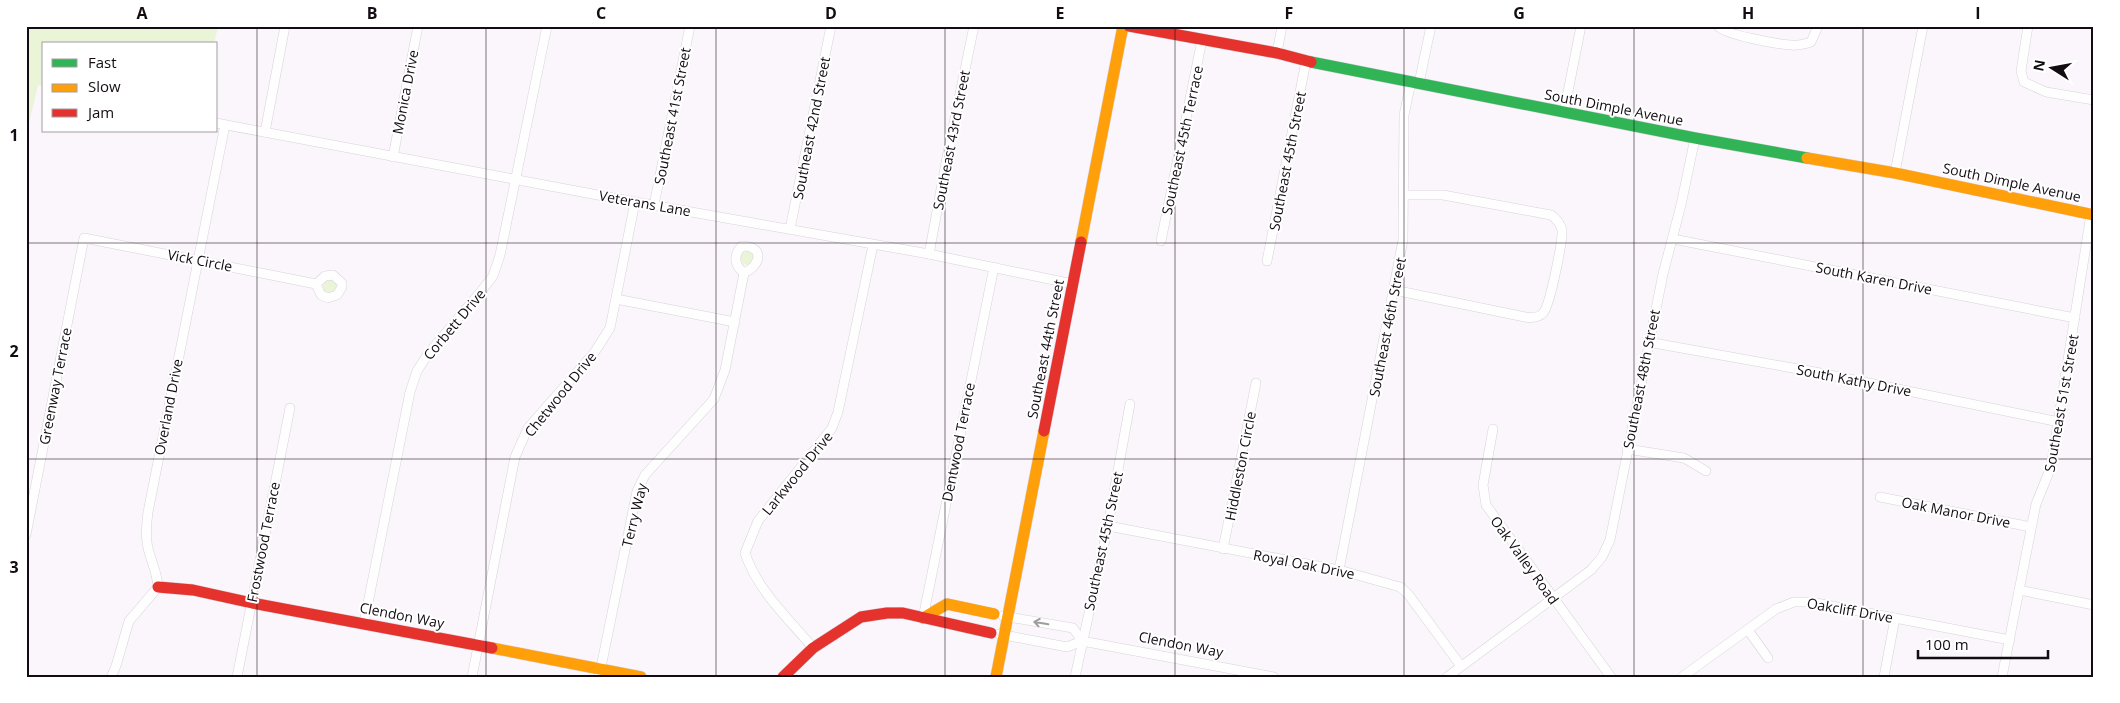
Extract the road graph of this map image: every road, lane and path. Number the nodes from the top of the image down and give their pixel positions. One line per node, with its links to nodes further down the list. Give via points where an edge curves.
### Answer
1 (285, 26): 23 (street)
2 (418, 26): 25 (street, Monica Drive)
3 (546, 26): 27 (street, Corbett Drive)
4 (690, 26): 30 (street, Southeast 41st Street)
5 (831, 26): 32 (street, Southeast 42nd Street)
6 (974, 26): 37 (street, Southeast 43rd Street)
7 (1123, 26): 43 (street, Southeast 44th Street)
8 (1129, 26): 16 (street, South Dimple Avenue)
9 (1282, 26): 17 (street)
10 (1431, 26): 19 (street, Southeast 46th Street)
11 (1581, 26): 21 (street)
12 (1718, 26): 13 (street, via 1720,30 1734,34 1791,45 1811,42)
13 (1818, 26)
14 (1923, 26): 26 (street)
15 (2028, 26): 20 (street, via 2021,72 2024,82 2046,92)
16 (1202, 40): 17 (street, South Dimple Avenue); 35 (street, Southeast 45th Terrace)
17 (1277, 53): 18 (street, South Dimple Avenue)
18 (1306, 61): 19 (street, South Dimple Avenue); 39 (street, Southeast 45th Street)
19 (1415, 83): 21 (street, South Dimple Avenue); 28 (street, Southeast 46th Street, via 1404,115)
20 (2094, 100)
21 (1564, 112): 24 (street, South Dimple Avenue)
22 (221, 124): 23 (street, Veterans Lane); 38 (street, Overland Drive)
23 (265, 132): 25 (street, Veterans Lane)
24 (1695, 138): 26 (street, South Dimple Avenue); 34 (street, Southeast 48th Street)
25 (393, 157): 27 (street, Veterans Lane)
26 (1895, 173): 31 (street, South Dimple Avenue)
27 (515, 180): 29 (street, Veterans Lane); 72 (street, Corbett Drive, via 493,276 417,371 410,392)
28 (1404, 195): 44 (street, Southeast 46th Street, via 1404,240); 44 (street, via 1443,195 1551,215 1559,222 1562,236 1548,304 1538,317)
29 (635, 202): 30 (street, Veterans Lane); 45 (street, Chetwood Drive)
30 (654, 205): 32 (street, Veterans Lane)
31 (2093, 214): 46 (street, Southeast 51st Street)
32 (790, 229): 36 (street, Veterans Lane)
33 (84, 238): 38 (street, Vick Circle); 59 (street, Greenway Terrace)
34 (1672, 238): 46 (street, South Karen Drive); 48 (street, Southeast 48th Street)
35 (1161, 241)
36 (873, 245): 37 (street, Veterans Lane); 80 (street, Larkwood Drive, via 832,428 758,521 745,553 763,588)
37 (929, 254): 40 (street, Veterans Lane)
38 (197, 260): 42 (street, Vick Circle); 62 (street, Overland Drive, via 145,530)
39 (1267, 261)
40 (994, 267): 43 (street, Veterans Lane); 70 (street, Dentwood Terrace)
41 (744, 273): 47 (street, Terry Way)
42 (316, 284)
43 (1073, 284): 69 (street, Southeast 44th Street)
44 (1394, 290): 61 (street, Southeast 46th Street)
45 (616, 299): 47 (street); 79 (street, Chetwood Drive, via 610,328 594,353 528,428 520,443)
46 (2075, 318): 52 (street, Southeast 51st Street)
47 (735, 322): 83 (street, Terry Way, via 714,399 645,475 637,491)
48 (1648, 342): 52 (street, South Kathy Drive); 54 (street, Southeast 48th Street)
49 (1256, 383): 60 (street, Hiddleston Circle)
50 (1130, 404): 57 (street, Southeast 45th Street)
51 (290, 408): 65 (street, Frostwood Terrace)
52 (2060, 422): 58 (street, Southeast 51st Street, via 2051,467 2036,504)
53 (1493, 429): 64 (street, Oak Valley Road, via 1483,485 1486,505)
54 (1627, 449): 55 (street, via 1684,458); 64 (street, Southeast 48th Street, via 1606,550 1591,570)
55 (1706, 472)
56 (1880, 497): 58 (street, Oak Manor Drive)
57 (1108, 526): 60 (street, Royal Oak Drive); 78 (street, Southeast 45th Street)
58 (2032, 527): 63 (street, Southeast 51st Street)
59 (26, 535)
60 (1224, 549): 61 (street, Royal Oak Drive)
61 (1339, 570): 82 (street, Royal Oak Drive, via 1400,587)
62 (158, 587): 65 (street, Clendon Way, via 193,590); 84 (street, via 130,621)
63 (2019, 590): 66 (street); 77 (street, Southeast 51st Street)
64 (1553, 599): 82 (street, Southeast 48th Street); 93 (street, Oak Valley Road)
65 (252, 603): 72 (street, Clendon Way); 85 (street, Frostwood Terrace)
66 (2094, 605)
67 (966, 609): 68 (street, Clendon Way); 70 (street, Clendon Way, via 947,604); 73 (street)
68 (994, 614): 69 (street, Clendon Way)
69 (1008, 617): 76 (street, Southeast 44th Street); 78 (street, Clendon Way, one-way to 69, via 1073,628)
70 (923, 618): 73 (street, Clendon Way); 80 (street, Clendon Way, via 903,613 861,617)
71 (1895, 618): 74 (street, Oakcliff Drive, via 1803,601 1776,609); 77 (street, Oakcliff Drive); 95 (street)
72 (364, 623): 79 (street, Clendon Way)
73 (963, 627): 75 (street, Clendon Way)
74 (1748, 630): 81 (street); 94 (street, Oakcliff Drive)
75 (991, 633): 76 (street, Clendon Way)
76 (1004, 635): 78 (street, Clendon Way, via 1067,647); 89 (street, Southeast 44th Street)
77 (2010, 640): 96 (street, Southeast 51st Street)
78 (1082, 641): 90 (street, Southeast 45th Street); 91 (street, Clendon Way)
79 (478, 645): 83 (street, Clendon Way); 86 (street, Chetwood Drive)
80 (814, 648): 88 (street, Clendon Way)
81 (1768, 658)
82 (1461, 666): 92 (street, Southeast 48th Street)
83 (600, 673): 87 (street, Clendon Way)
84 (111, 677)
85 (237, 677)
86 (472, 677)
87 (641, 677)
88 (783, 677)
89 (996, 677)
90 (1075, 677)
91 (1274, 677)
92 (1447, 677)
93 (1610, 677)
94 (1682, 677)
95 (1884, 677)
96 (2002, 677)

